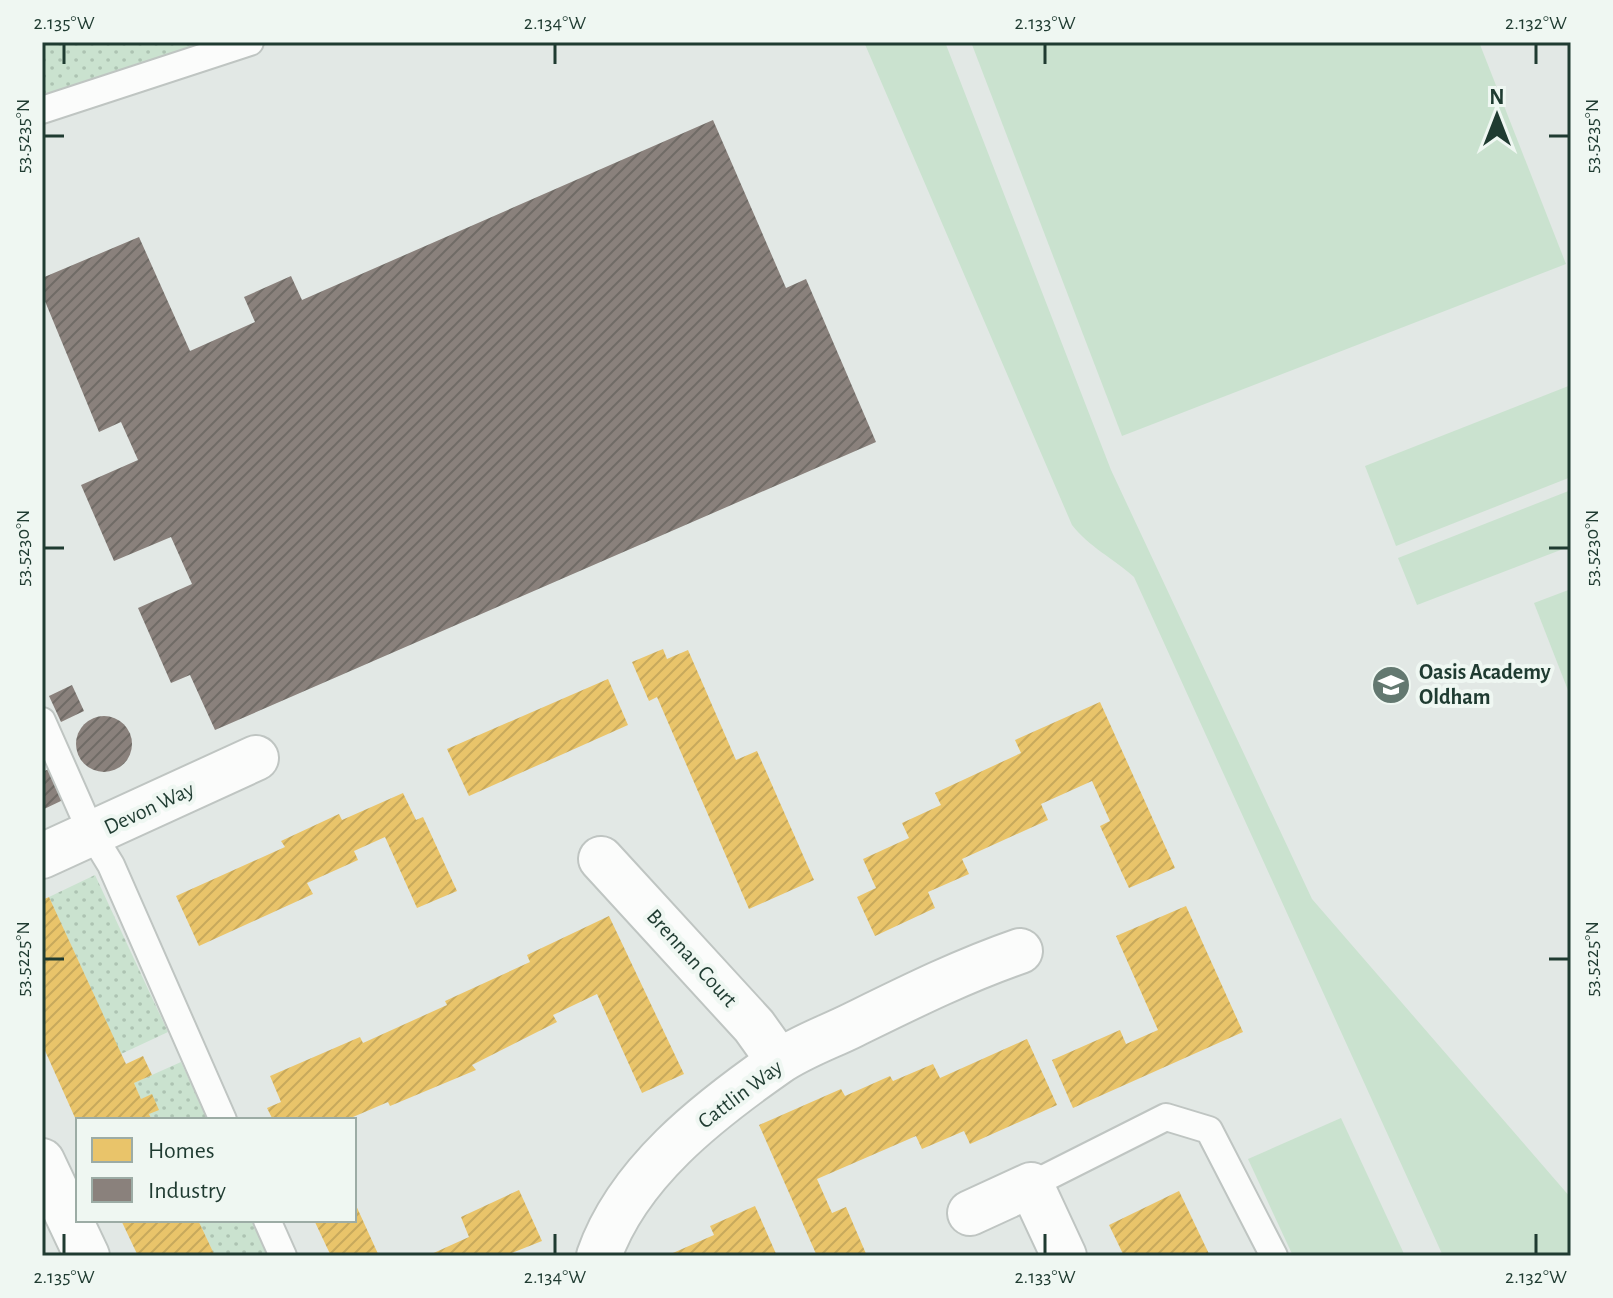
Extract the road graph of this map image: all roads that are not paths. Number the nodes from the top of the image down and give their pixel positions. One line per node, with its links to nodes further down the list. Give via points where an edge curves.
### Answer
1 (250, 42): 2 (lane)
2 (42, 110)
3 (42, 721): 5 (lane)
4 (256, 758): 5 (street, Devon Way)
5 (92, 834): 6 (street, Devon Way); 10 (lane, via 111,865)
6 (42, 856)
7 (601, 859): 9 (street, Brennan Court, via 754,1026)
8 (1020, 951): 9 (street, Cattlin Way, via 969,969)
9 (779, 1061): 17 (street, Cattlin Way, via 655,1166 627,1197)
10 (222, 1118)
11 (42, 1161): 15 (street)
12 (1031, 1185): 13 (street); 18 (street); 19 (lane, via 1141,1127 1166,1117 1180,1121 1209,1130)
13 (970, 1213)
14 (268, 1222): 16 (lane)
15 (87, 1256)
16 (283, 1256)
17 (599, 1256)
18 (1064, 1256)
19 (1274, 1256)

